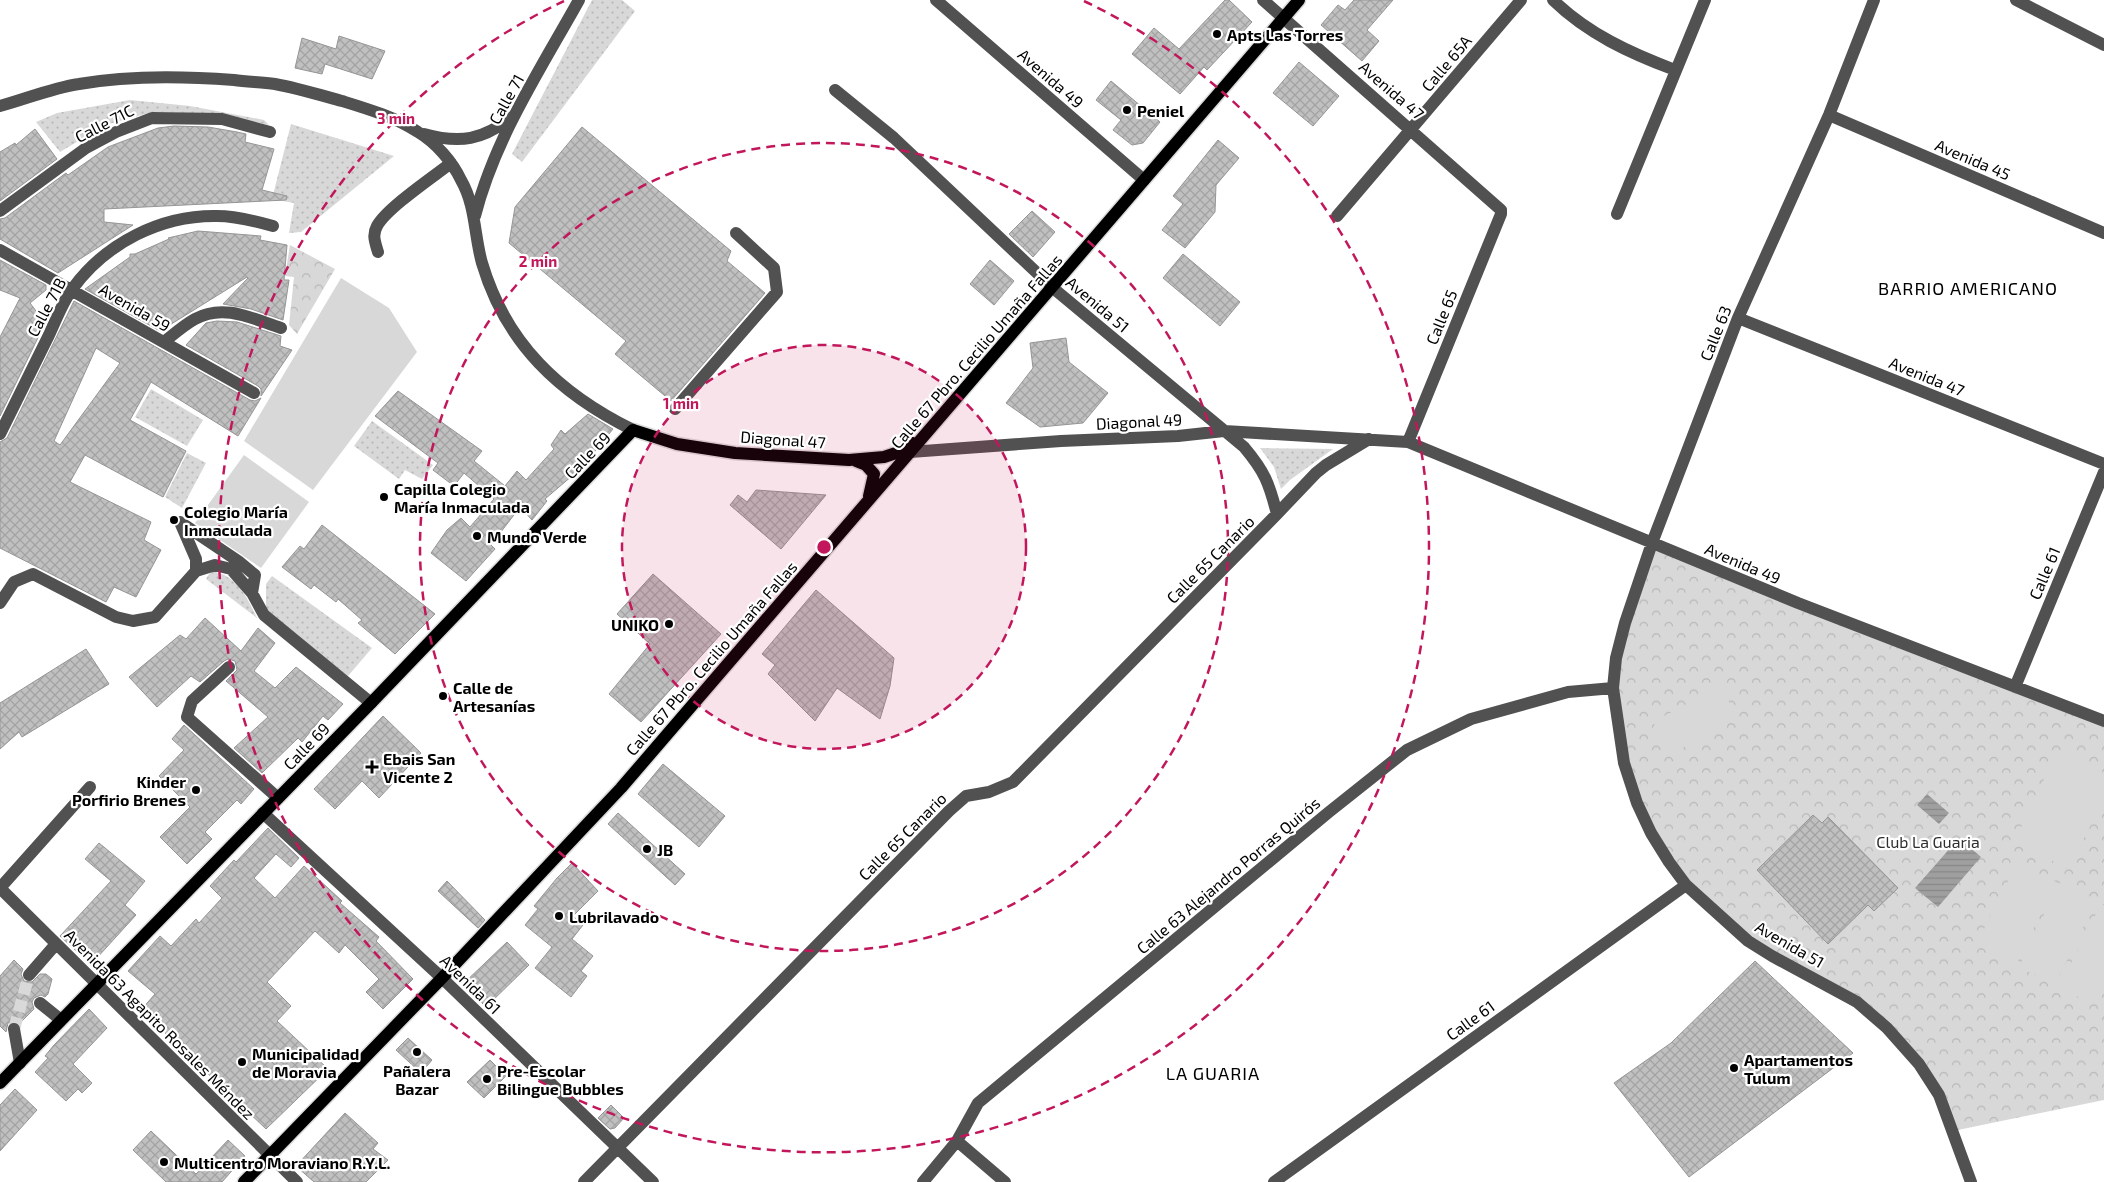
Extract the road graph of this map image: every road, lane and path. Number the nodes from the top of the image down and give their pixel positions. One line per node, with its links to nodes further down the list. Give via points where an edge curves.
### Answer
1 (579, 0): 15 (street, Calle 71)
2 (936, 0): 21 (street, Avenida 49)
3 (1263, 0): 10 (street, Avenida 47)
4 (1299, 0): 10 (main road, Calle 67 Pbro. Cecilio Umaña Fallas)
5 (1521, 0): 17 (street, Calle 65A)
6 (1553, 0): 12 (street, via 1600,37 1632,54)
7 (1705, 0): 12 (street)
8 (1874, 0): 16 (street, Calle 63)
9 (2016, 0): 11 (street)
10 (1284, 18): 17 (street, Avenida 47); 21 (main road, Calle 67 Pbro. Cecilio Umaña Fallas)
11 (2104, 45)
12 (1675, 70): 24 (street)
13 (835, 90): 32 (street, Avenida 51, via 894,138)
14 (0, 106): 19 (street, via 78,84 136,78 202,78 274,84 379,112)
15 (516, 114): 19 (street, via 495,130 470,139 444,140); 26 (street, Calle 71, via 482,189)
16 (1829, 114): 29 (street, Avenida 45); 34 (street, Calle 63)
17 (1412, 129): 22 (street, Avenida 47); 25 (street, Calle 65A)
18 (270, 132): 23 (street, Calle 71C, via 222,119 152,118 86,148)
19 (418, 132): 20 (street)
20 (451, 163): 26 (street, via 462,180); 31 (street, via 385,215 374,239)
21 (1144, 180): 32 (main road, Calle 67 Pbro. Cecilio Umaña Fallas)
22 (1498, 206): 44 (street, Calle 65, via 1501,214)
23 (0, 212)
24 (1618, 214)
25 (1337, 216)
26 (475, 219): 39 (street, via 482,262 496,302 518,340 573,395 602,415)
27 (273, 226): 33 (street, Calle 71B, via 217,216 162,224 112,249 90,267)
28 (736, 233): 38 (street, via 774,268 777,292)
29 (2104, 233)
30 (0, 250): 33 (street, Avenida 59)
31 (378, 252)
32 (1053, 288): 40 (street, Avenida 51); 41 (main road, Calle 67 Pbro. Cecilio Umaña Fallas)
33 (72, 289): 36 (street, Avenida 59); 42 (street, Calle 71B)
34 (1738, 318): 47 (street, Avenida 47); 51 (street, Calle 63)
35 (281, 328): 36 (street, via 232,312 216,312 196,319)
36 (164, 342): 37 (street, Avenida 59)
37 (254, 393)
38 (675, 409)
39 (633, 430): 46 (main road, Diagonal 47, via 676,444 735,453); 58 (main road, Calle 69)
40 (1224, 431): 43 (street, Diagonal 49); 45 (street, Diagonal 49); 50 (street, Avenida 51, via 1257,463 1269,483)
41 (927, 433): 45 (main road, Calle 67 Pbro. Cecilio Umaña Fallas); 46 (main road, Diagonal 47, via 899,452 884,457)
42 (0, 434)
43 (1369, 439): 44 (street, Avenida 49); 50 (street, Calle 65 Canario, via 1326,465)
44 (1408, 442): 51 (street, Avenida 49)
45 (910, 452): 49 (main road, Calle 67 Pbro. Cecilio Umaña Fallas)
46 (849, 460): 49 (main road, via 862,462 872,471 873,482)
47 (2104, 464)
48 (2104, 472): 56 (street, Calle 61)
49 (867, 501): 67 (main road, Calle 67 Pbro. Cecilio Umaña Fallas, via 621,788)
50 (1278, 514): 75 (street, Calle 65 Canario, via 1013,782 989,792 966,796 949,811)
51 (1652, 543): 56 (street, Avenida 49); 57 (street, Calle 63, via 1625,624 1616,658)
52 (196, 571): 53 (street, via 215,565 231,569); 53 (street, via 196,559 180,522 255,575); 54 (street, via 155,617 133,621 116,617 33,574 14,582)
53 (252, 593): 58 (street, via 264,616)
54 (0, 603)
55 (229, 667): 61 (street, via 192,701 186,718)
56 (2015, 687): 59 (street, Avenida 49)
57 (1613, 688): 63 (street, Avenida 51, via 1624,763 1637,803 1660,847); 74 (street, Calle 63 Alejandro Porras Quirós, via 1568,692 1471,719 1407,750 978,1103)
58 (371, 703): 61 (main road, Calle 69)
59 (2104, 722)
60 (90, 787): 64 (street)
61 (278, 798): 62 (main road, Calle 69)
62 (264, 813): 67 (street, Avenida 61); 68 (main road, Calle 69)
63 (1686, 885): 83 (street, Calle 61); 84 (street, Avenida 51, via 1748,941 1857,1002 1887,1028 1919,1064 1939,1095)
64 (0, 888): 65 (street, Avenida 63 Agapito Rosales Méndez)
65 (56, 944): 66 (street); 68 (street, Avenida 63 Agapito Rosales Méndez)
66 (29, 975)
67 (442, 978): 75 (street, Avenida 61); 76 (main road, Calle 67 Pbro. Cecilio Umaña Fallas)
68 (97, 984): 70 (main road, Calle 69); 76 (street, Avenida 63 Agapito Rosales Méndez)
69 (40, 1003): 70 (street)
70 (62, 1020): 72 (main road, Calle 69)
71 (14, 1029): 72 (street)
72 (20, 1063): 73 (main road, Calle 69)
73 (0, 1083)
74 (957, 1141): 81 (street, Calle 63 Alejandro Porras Quirós); 82 (street)
75 (618, 1148): 79 (street, Calle 65 Canario); 80 (street, Avenida 61)
76 (270, 1155): 77 (main road, Calle 67 Pbro. Cecilio Umaña Fallas); 78 (street, Avenida 63 Agapito Rosales Méndez)
77 (244, 1182)
78 (297, 1182)
79 (584, 1182)
80 (653, 1182)
81 (924, 1182)
82 (1005, 1182)
83 (1274, 1182)
84 (1971, 1182)

